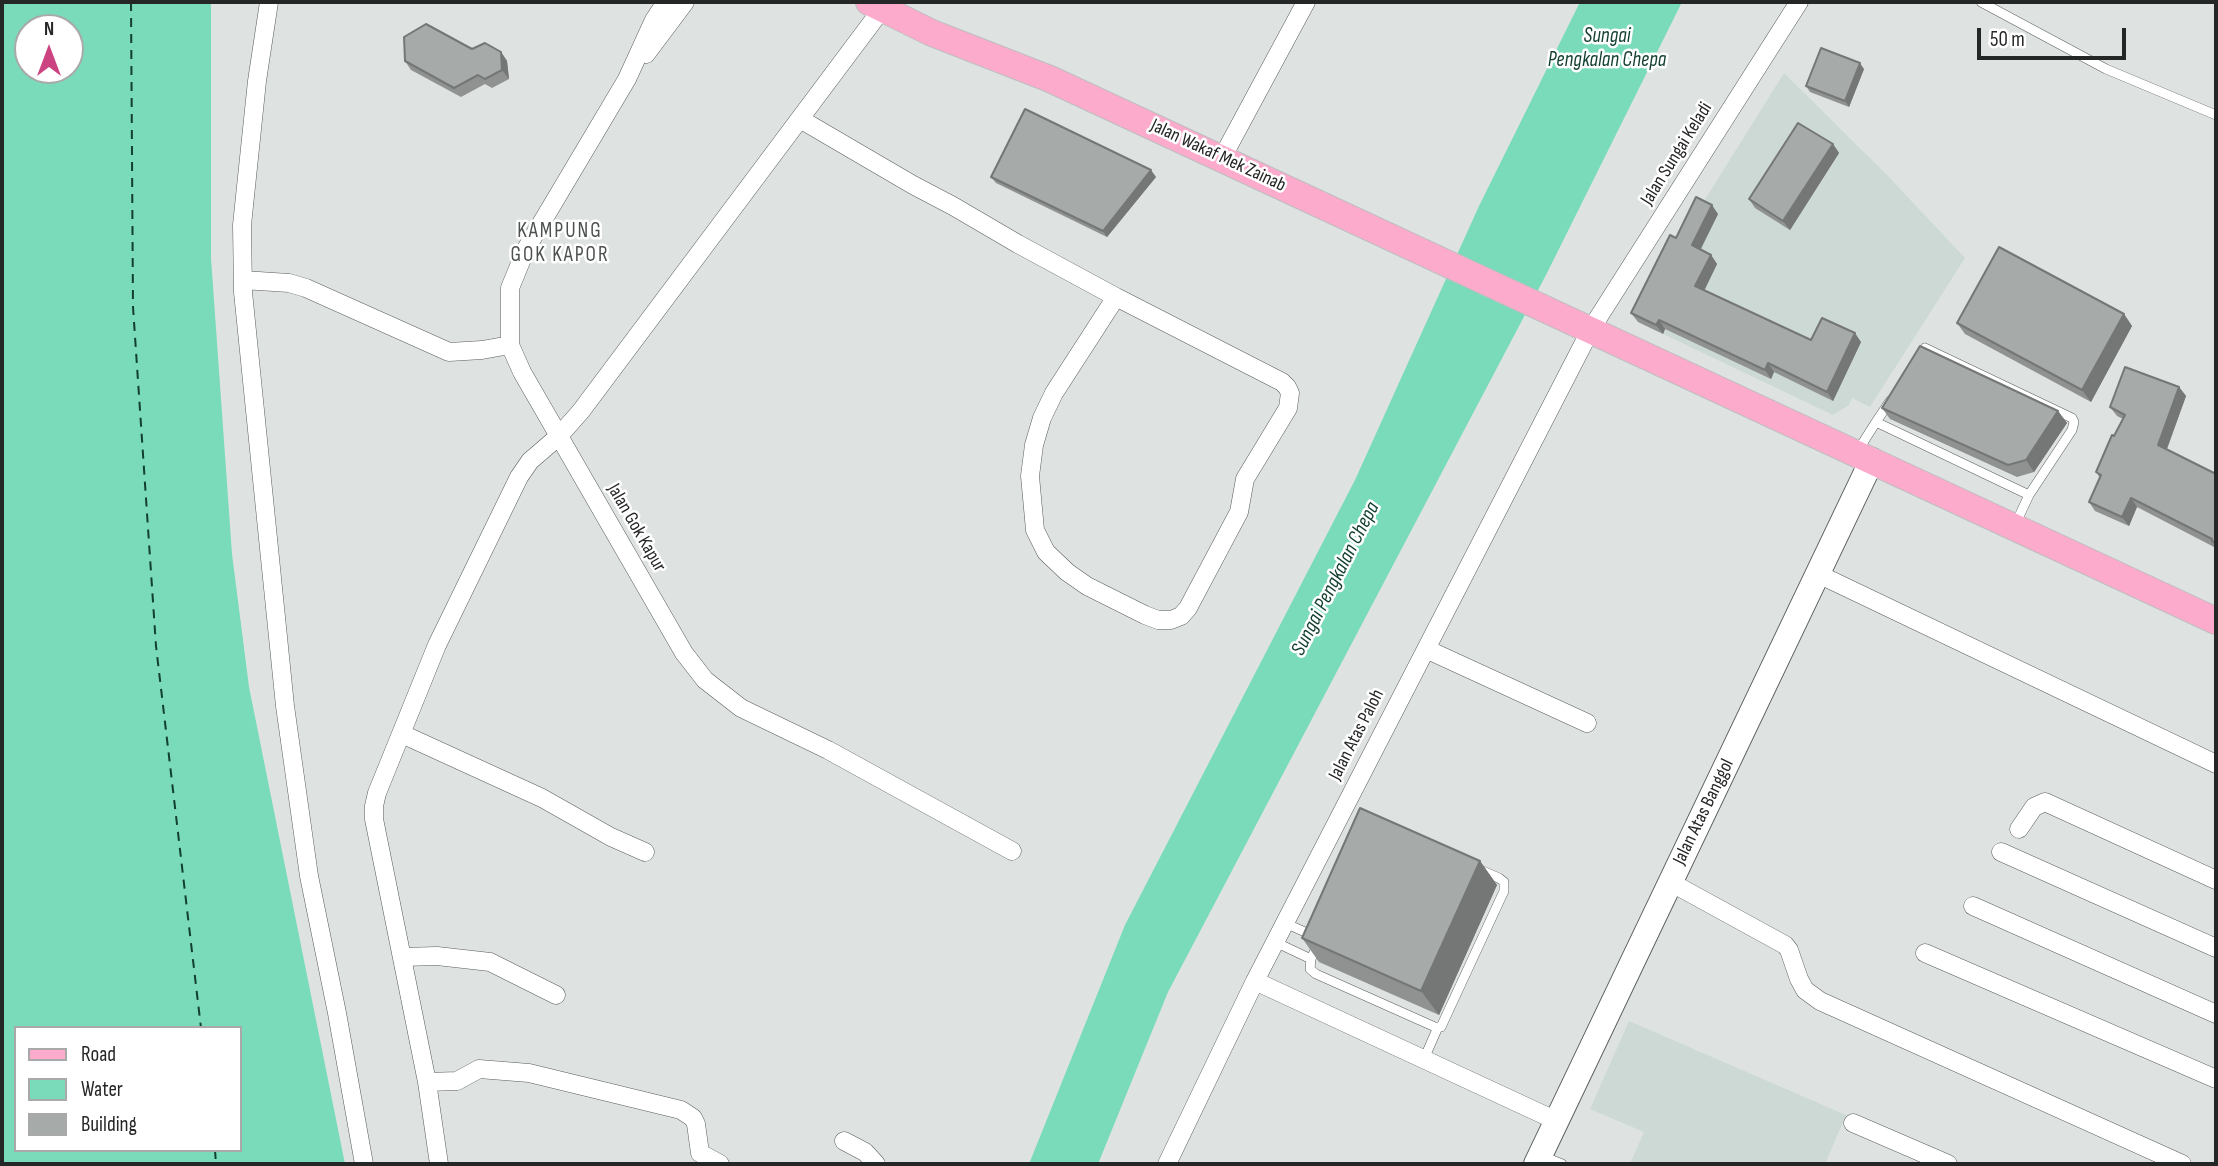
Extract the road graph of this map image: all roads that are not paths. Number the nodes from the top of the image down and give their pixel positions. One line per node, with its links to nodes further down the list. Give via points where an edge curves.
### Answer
1 (269, 2): 12 (street, via 242,225)
2 (666, 2): 8 (street, Jalan Gok Kapur)
3 (685, 2): 8 (street, Jalan Gok Kapur)
4 (1306, 2): 11 (street)
5 (1799, 2): 14 (street, Jalan Sungai Keladi)
6 (1981, 2): 9 (lane, via 2106,69)
7 (886, 4): 10 (street); 11 (main road, Jalan Wakaf Mek Zainab, via 932,33 1050,79)
8 (627, 79): 15 (street, Jalan Gok Kapur, via 526,249 510,288)
9 (2216, 115)
10 (800, 119): 13 (street); 19 (street)
11 (1222, 158): 14 (main road, Jalan Wakaf Mek Zainab)
12 (243, 280): 15 (street, via 306,288 449,352); 54 (street, via 287,719 309,876)
13 (1116, 297): 13 (street, via 1282,382 1290,393 1288,408 1245,479 1239,512 1188,608 1171,620 1145,615 1087,586 1046,552 1035,530 1030,476 1042,418)
14 (1591, 329): 20 (main road, Jalan Wakaf Mek Zainab); 25 (street, Jalan Atas Paloh)
15 (510, 345): 19 (street, Jalan Gok Kapur)
16 (1911, 369): 21 (lane, via 1926,348 2072,418 2072,430)
17 (1897, 390): 18 (lane)
18 (1876, 422): 20 (lane); 21 (lane)
19 (559, 436): 27 (street, via 519,477 437,645); 30 (street, Jalan Gok Kapur, via 684,653 705,680 741,708)
20 (1864, 457): 22 (main road, Jalan Wakaf Mek Zainab); 23 (main road, Jalan Atas Banggol)
21 (2029, 495): 22 (lane)
22 (2014, 527): 24 (main road, Jalan Wakaf Mek Zainab)
23 (1818, 574): 28 (street); 34 (main road, Jalan Atas Banggol)
24 (2216, 621)
25 (1426, 649): 26 (street); 36 (street, Jalan Atas Paloh)
26 (1587, 723)
27 (402, 734): 31 (street, via 542,798); 41 (street, via 374,806 374,819)
28 (2216, 764)
29 (2019, 829): 33 (street, via 2034,807 2045,803)
30 (1012, 851)
31 (645, 852)
32 (2001, 852): 39 (street)
33 (2216, 880)
34 (1670, 883): 50 (main road, Jalan Atas Banggol); 60 (street, via 1784,945 1805,990 1820,1001)
35 (1973, 906): 45 (street)
36 (1285, 923): 37 (lane); 38 (street, Jalan Atas Paloh)
37 (1320, 939): 42 (lane); 46 (lane, via 1374,824 1502,880 1504,891 1444,1025)
38 (1275, 942): 42 (lane); 43 (street, Jalan Atas Paloh)
39 (2215, 945)
40 (1925, 953): 48 (street)
41 (402, 957): 44 (street, via 490,962); 49 (street)
42 (1311, 959): 46 (lane, via 1310,969 1316,974)
43 (1255, 981): 47 (street); 58 (street, Jalan Atas Paloh)
44 (556, 996)
45 (2216, 1014)
46 (1438, 1027): 47 (lane)
47 (1424, 1059): 50 (street)
48 (2216, 1079)
49 (427, 1082): 55 (street); 56 (street, via 457,1081 479,1069 529,1073 681,1110 696,1124 700,1153)
50 (1557, 1121): 53 (main road, Jalan Atas Banggol)
51 (1853, 1123): 59 (street)
52 (844, 1141): 57 (street)
53 (1546, 1161)
54 (364, 1164)
55 (439, 1164)
56 (720, 1164)
57 (876, 1164)
58 (1167, 1164)
59 (1948, 1164)
60 (2182, 1164)

